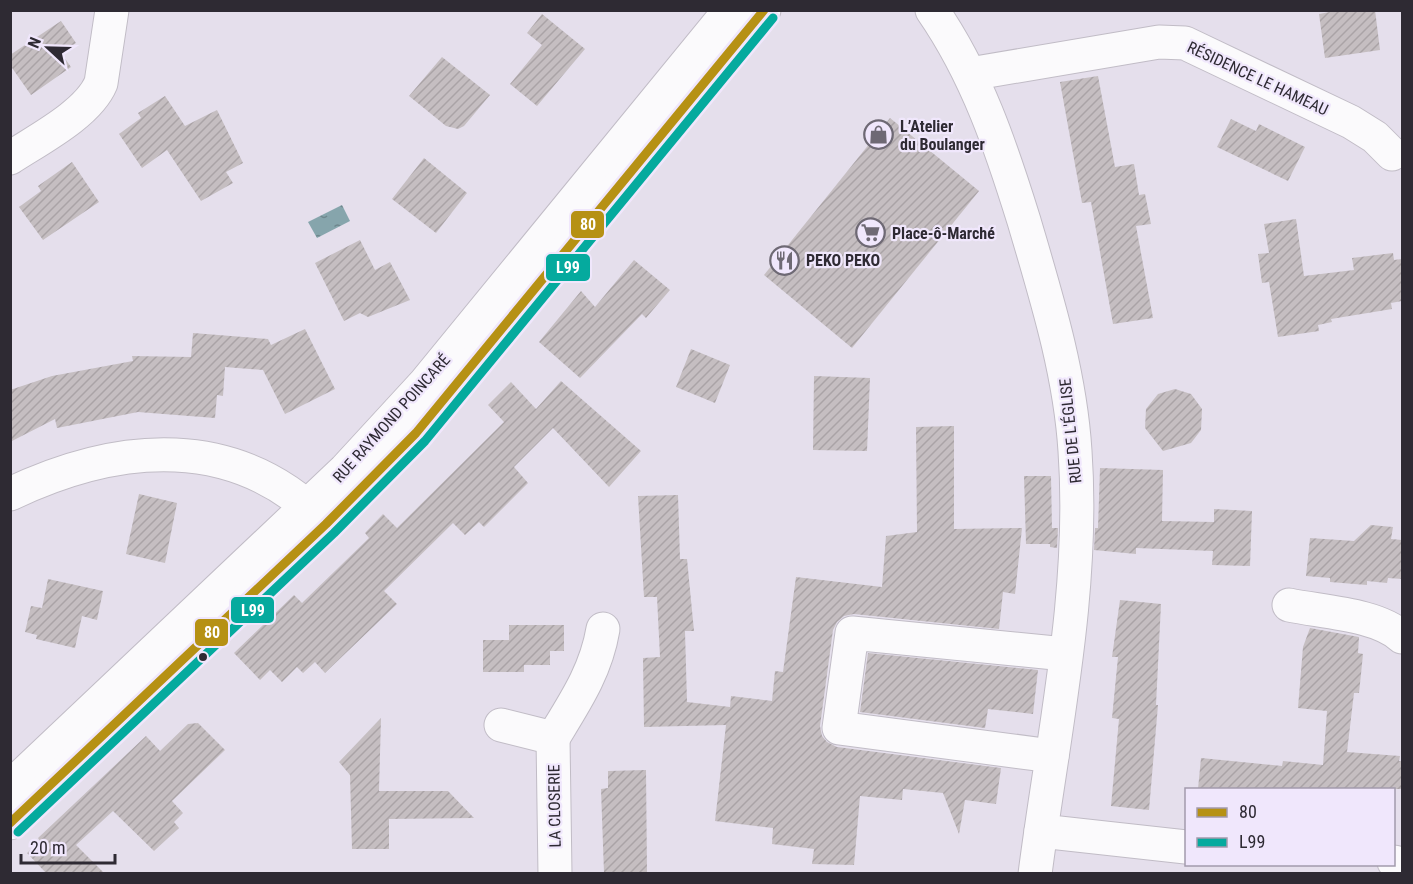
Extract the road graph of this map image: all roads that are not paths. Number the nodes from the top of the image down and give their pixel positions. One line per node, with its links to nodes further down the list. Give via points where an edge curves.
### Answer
1 (112, 10): 7 (street, via 97,93 83,108)
2 (730, 10): 9 (street, RUE RAYMOND POINCARÉ, via 425,383 357,458)
3 (764, 10): 9 (street, RUE RAYMOND POINCARÉ, via 456,387 383,468)
4 (932, 10): 5 (street, RUE DE L'ÉGLISE)
5 (970, 74): 6 (street, RÉSIDENCE LE HAMEAU, via 1172,40 1198,47 1350,122 1375,137); 13 (street, RUE DE L'ÉGLISE, via 1014,189 1065,377 1075,448 1077,511)
6 (1392, 154)
7 (10, 158)
8 (10, 494): 9 (street, via 65,469 136,457 187,456 250,470 281,486)
9 (317, 515): 17 (street, RUE RAYMOND POINCARÉ); 18 (street, RUE RAYMOND POINCARÉ)
10 (1288, 605): 12 (street, via 1376,622)
11 (603, 629): 15 (street, via 588,681)
12 (1402, 637)
13 (1065, 654): 16 (street, RUE DE L'ÉGLISE); 16 (street, via 852,633 839,728)
14 (501, 725): 15 (street)
15 (553, 738): 21 (street, LA CLOSERIE)
16 (1052, 756): 19 (street, RUE DE L'ÉGLISE)
17 (10, 787)
18 (10, 823)
19 (1041, 831): 20 (street); 22 (street, RUE DE L'ÉGLISE)
20 (1185, 847)
21 (555, 873)
22 (1035, 873)

